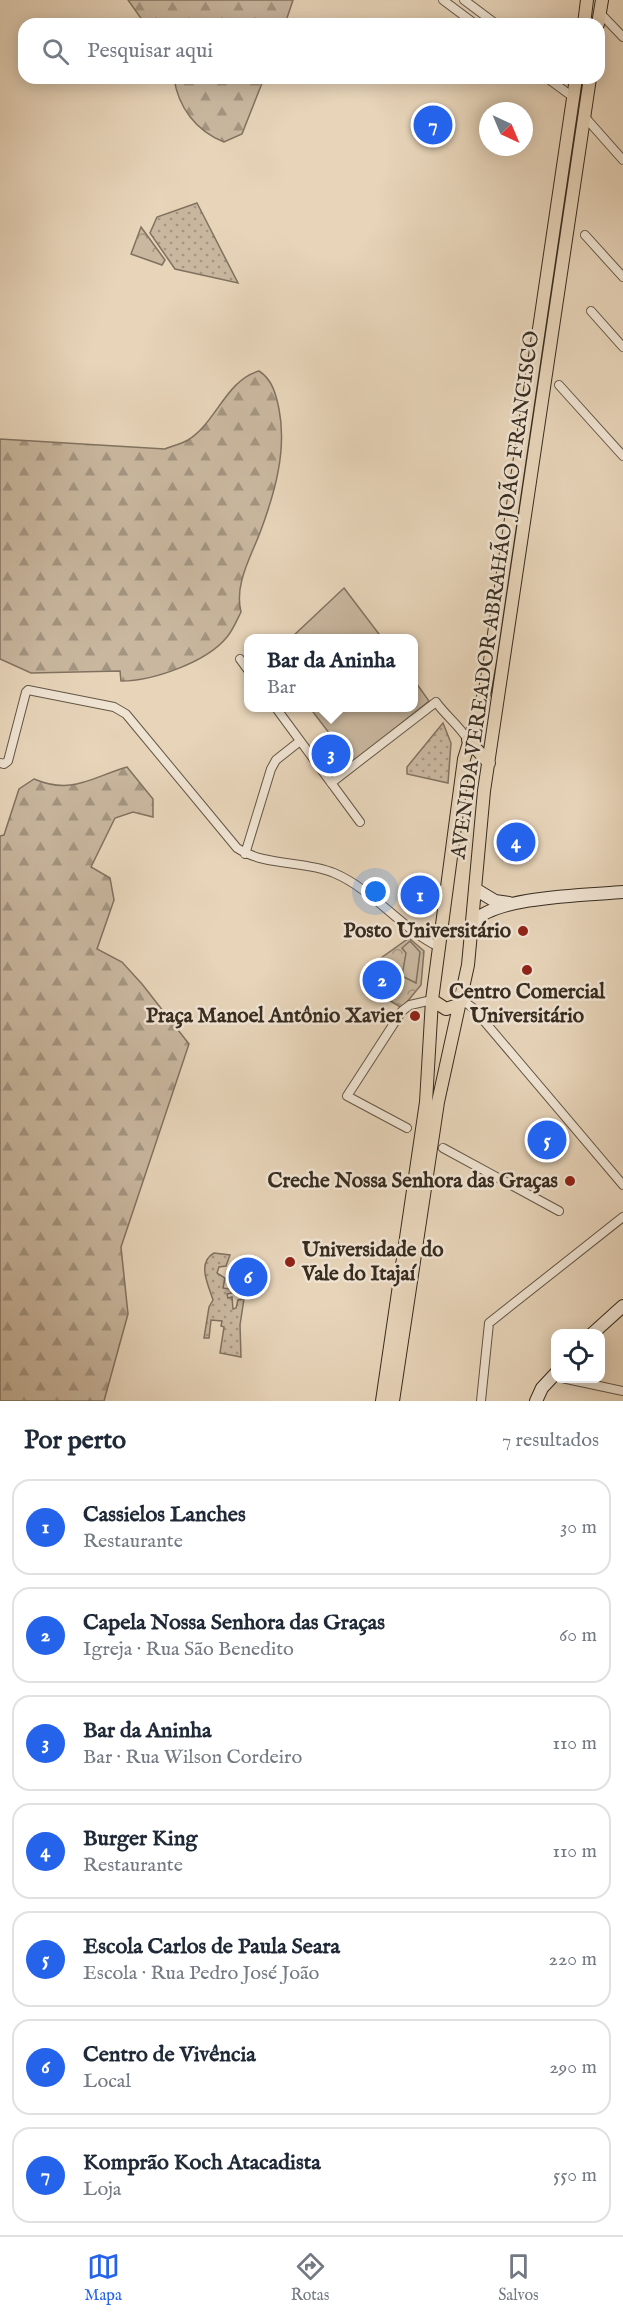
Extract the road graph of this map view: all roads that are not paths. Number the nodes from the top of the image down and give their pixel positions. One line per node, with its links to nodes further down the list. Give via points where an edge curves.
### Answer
1 (443, 0): 5 (street)
2 (464, 0): 6 (street)
3 (587, 0): 7 (main road)
4 (602, 0): 8 (main road)
5 (467, 18)
6 (488, 18)
7 (585, 18)
8 (599, 18)
9 (605, 24): 10 (street)
10 (623, 37)
11 (555, 84): 14 (street)
12 (573, 84): 14 (main road, AVENIDA VEREADOR ABRAHÃO JOÃO FRANCISCO)
13 (589, 84): 15 (main road, AVENIDA VEREADOR ABRAHÃO JOÃO FRANCISCO)
14 (573, 97): 26 (main road, AVENIDA VEREADOR ABRAHÃO JOÃO FRANCISCO, via 489,668)
15 (585, 116): 16 (street); 29 (main road, AVENIDA VEREADOR ABRAHÃO JOÃO FRANCISCO)
16 (623, 160)
17 (585, 235): 18 (street)
18 (623, 277)
19 (591, 311): 20 (street)
20 (623, 347)
21 (559, 385): 22 (street)
22 (623, 456)
23 (240, 659): 24 (street)
24 (244, 664)
25 (279, 712): 27 (street)
26 (468, 740): 29 (main road); 30 (street, via 436,702); 37 (main road, AVENIDA VEREADOR ABRAHÃO JOÃO FRANCISCO)
27 (300, 741): 30 (street); 32 (street, via 276,760 271,769)
28 (0, 763): 32 (street, via 8,761 28,690 114,707 126,714 223,834)
29 (489, 763): 33 (main road, AVENIDA VEREADOR ABRAHÃO JOÃO FRANCISCO)
30 (331, 783): 31 (street)
31 (360, 822)
32 (245, 854): 37 (street, via 332,872 354,883)
33 (475, 889): 35 (street, via 495,901); 36 (main road, AVENIDA VEREADOR ABRAHÃO JOÃO FRANCISCO)
34 (623, 892): 35 (street)
35 (510, 903): 36 (street, via 480,915)
36 (473, 923): 39 (main road, AVENIDA VEREADOR ABRAHÃO JOÃO FRANCISCO)
37 (439, 947): 38 (main road, AVENIDA VEREADOR ABRAHÃO JOÃO FRANCISCO)
38 (432, 999): 39 (main road, via 446,1009); 40 (street, via 402,1011 347,1096); 50 (main road, AVENIDA VEREADOR ABRAHÃO JOÃO FRANCISCO, via 426,1102)
39 (462, 1000): 42 (street, via 473,1008); 51 (main road, AVENIDA VEREADOR ABRAHÃO JOÃO FRANCISCO, via 438,1102)
40 (407, 1128)
41 (443, 1148): 43 (street)
42 (623, 1185)
43 (559, 1211)
44 (623, 1217): 52 (street, via 489,1323)
45 (623, 1306): 46 (street)
46 (598, 1329)
47 (551, 1380): 53 (street)
48 (588, 1383): 49 (street)
49 (619, 1390): 54 (street)
50 (382, 1401)
51 (393, 1401)
52 (481, 1401)
53 (536, 1401)
54 (615, 1401)

